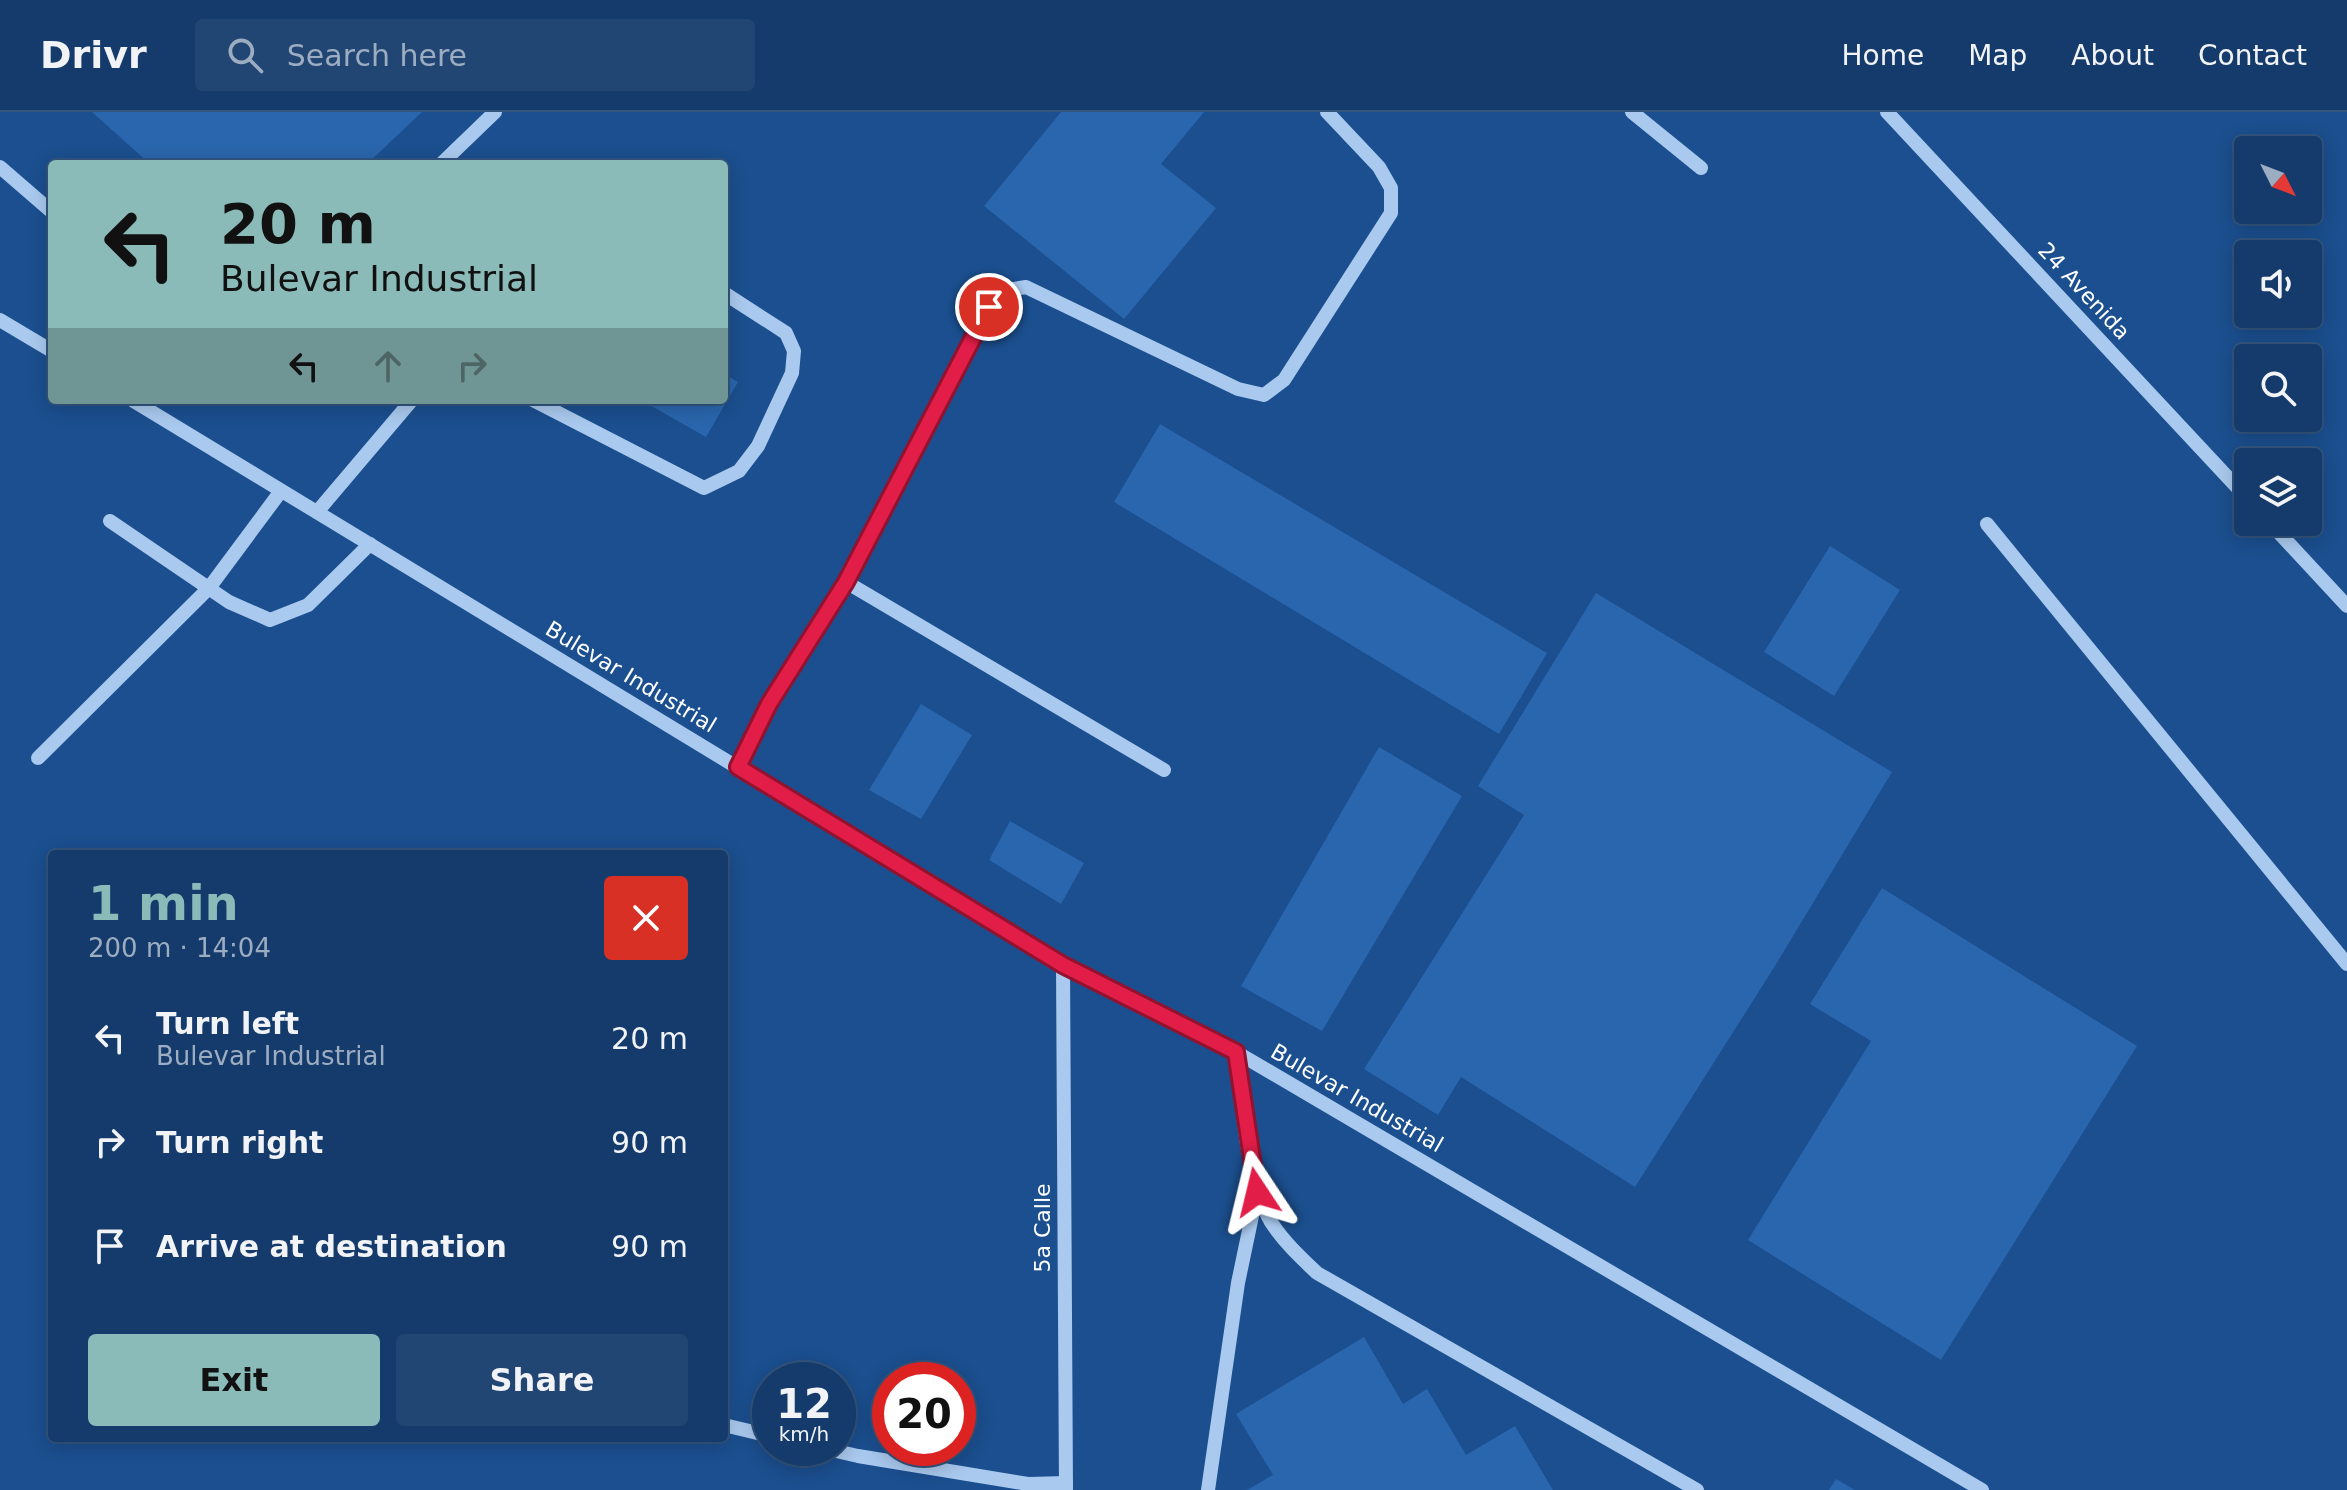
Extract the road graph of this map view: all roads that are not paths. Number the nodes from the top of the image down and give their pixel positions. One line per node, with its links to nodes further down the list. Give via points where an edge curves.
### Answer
1 (495, 112): 5 (street)
2 (1327, 112): 22 (street, via 1379,167 1391,188 1391,213 1284,380 1264,395 1238,389 1026,287 1008,290 989,307)
3 (1632, 112): 7 (street)
4 (1887, 112): 15 (street, 24 Avenida)
5 (445, 160)
6 (0, 167): 8 (street)
7 (1701, 168)
8 (48, 209)
9 (728, 296): 14 (street, via 786,333 794,351 792,373 758,446 727,478 704,488)
10 (0, 320): 11 (street)
11 (48, 349)
12 (139, 404): 16 (street, Bulevar Industrial)
13 (409, 404): 17 (street)
14 (541, 404)
15 (2234, 484)
16 (281, 491): 17 (street, Bulevar Industrial); 23 (street)
17 (317, 512): 21 (street, Bulevar Industrial)
18 (110, 521): 23 (street)
19 (1987, 524): 28 (street)
20 (2282, 536): 24 (street)
21 (370, 544): 23 (street, via 308,605 270,620); 26 (street, Bulevar Industrial)
22 (846, 582): 26 (street, via 769,704); 27 (street)
23 (209, 588): 25 (street)
24 (2347, 606)
25 (38, 758)
26 (738, 767): 29 (street, Bulevar Industrial)
27 (1164, 770)
28 (2347, 964)
29 (1063, 965): 30 (street, Bulevar Industrial); 35 (street, 5a Calle)
30 (1236, 1052): 31 (street); 38 (street, Bulevar Industrial)
31 (1257, 1192): 36 (street); 37 (street, via 1286,1243 1317,1273)
32 (728, 1426): 33 (street)
33 (752, 1432)
34 (856, 1456): 35 (street)
35 (1066, 1487)
36 (1208, 1490)
37 (1697, 1490)
38 (1982, 1490)

